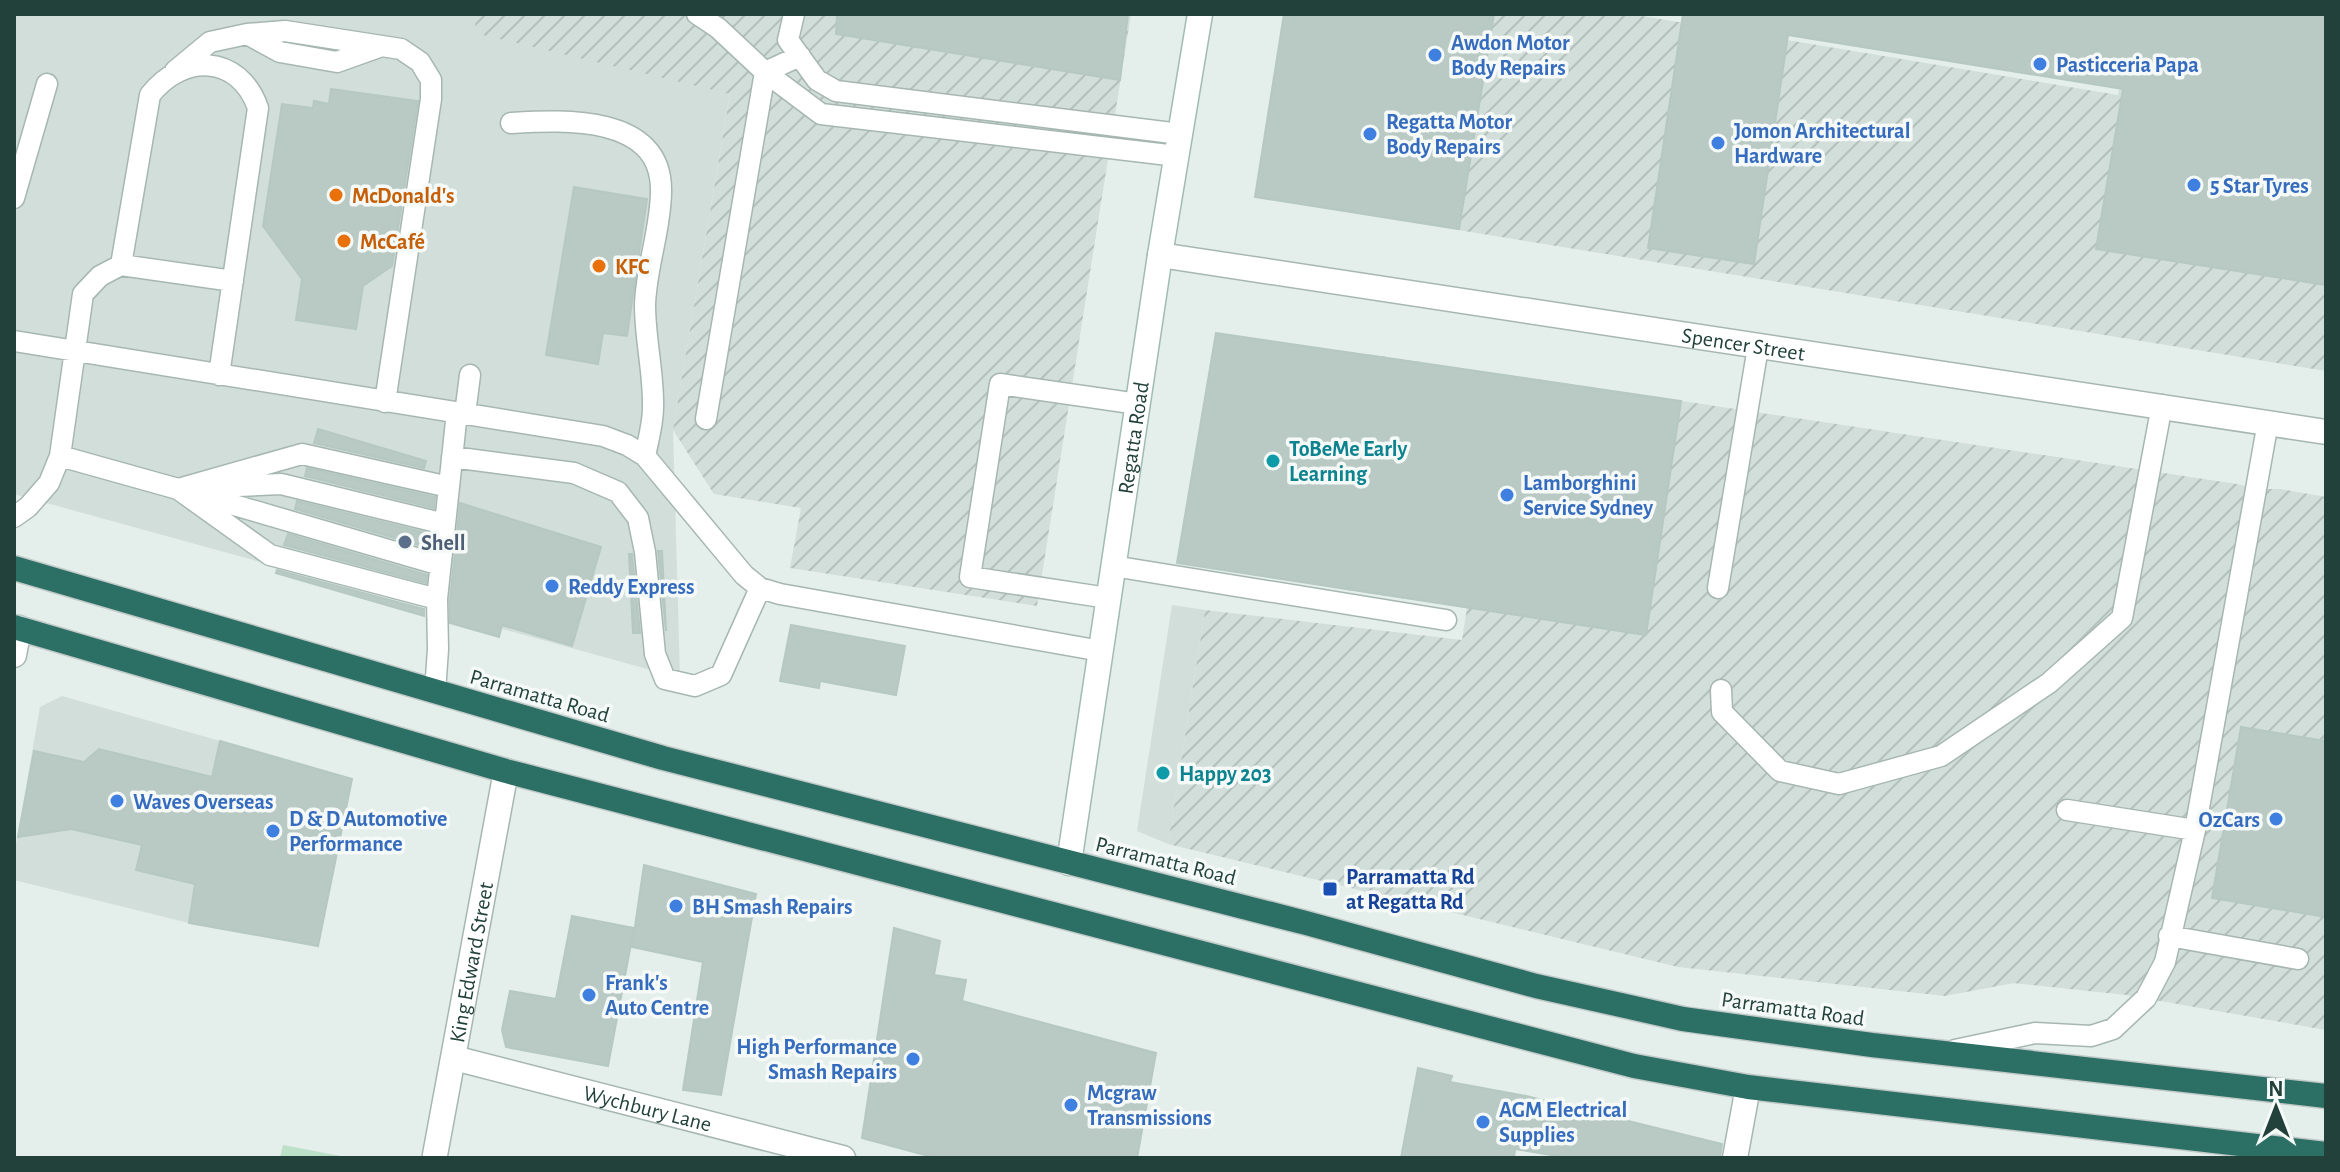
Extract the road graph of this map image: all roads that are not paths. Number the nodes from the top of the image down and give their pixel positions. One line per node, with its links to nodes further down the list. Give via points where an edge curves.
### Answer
1 (697, 14): 6 (lane)
2 (794, 14): 4 (lane, via 788,40)
3 (1200, 14): 9 (street, Regatta Road)
4 (800, 56): 6 (lane); 9 (lane, via 817,80 836,91)
5 (175, 71): 12 (lane, via 150,95); 13 (lane, via 192,65 229,71 253,93 258,108); 19 (lane, via 210,42 285,31 401,49 420,62 431,80 431,99)
6 (765, 72): 9 (lane, via 821,114); 23 (lane)
7 (47, 84): 10 (lane)
8 (511, 123): 27 (lane, via 612,127 651,153 662,190 645,304 653,409)
9 (1178, 145): 11 (street, Regatta Road)
10 (14, 198)
11 (1160, 255): 15 (street, Spencer Street); 20 (street, Regatta Road)
12 (121, 265): 13 (lane); 16 (lane, via 83,294)
13 (233, 281): 17 (lane)
14 (14, 341): 16 (lane)
15 (1758, 347): 21 (street, Spencer Street); 37 (lane)
16 (74, 351): 17 (lane); 26 (lane)
17 (219, 375): 19 (lane)
18 (470, 375): 22 (lane)
19 (385, 402): 22 (lane)
20 (1138, 404): 34 (street, Regatta Road); 38 (lane, via 1000,384 972,562 970,577)
21 (2162, 405): 24 (street, Spencer Street); 44 (lane, via 2122,618 2049,683 1941,756 1839,784 1780,771 1722,712)
22 (461, 413): 27 (lane, via 603,436); 28 (lane)
23 (706, 419)
24 (2268, 422): 25 (street, Spencer Street); 48 (lane)
25 (2326, 432)
26 (60, 456): 30 (lane); 31 (lane, via 49,483)
27 (645, 456): 36 (lane)
28 (452, 457): 29 (lane); 36 (lane, via 574,473 618,492 638,518 655,654 665,679 695,686 721,675)
29 (449, 487): 30 (lane, via 302,454); 32 (lane)
30 (178, 489): 32 (lane, via 281,484); 33 (lane); 39 (lane, via 270,555)
31 (14, 517)
32 (445, 524): 33 (lane)
33 (440, 565): 39 (lane)
34 (1113, 566): 38 (street, Regatta Road); 40 (lane)
35 (14, 568): 45 (highway, Parramatta Road)
36 (760, 588): 42 (lane)
37 (1718, 588)
38 (1108, 598): 42 (street, Regatta Road)
39 (437, 599): 45 (lane)
40 (1446, 620)
41 (16, 628): 43 (street); 46 (highway)
42 (1101, 651): 49 (street, Regatta Road)
43 (14, 655)
44 (1721, 690)
45 (435, 692): 49 (highway, Parramatta Road, via 663,758)
46 (506, 771): 53 (street, King Edward Street); 54 (highway, via 1574,1051)
47 (2067, 810): 48 (lane)
48 (2195, 830): 50 (lane)
49 (1069, 863): 52 (highway, Parramatta Road, via 1668,1016)
50 (2169, 936): 51 (lane); 52 (lane, via 2165,962 2146,998 2113,1029 2091,1036 2035,1033)
51 (2298, 959)
52 (1939, 1053): 55 (highway, Parramatta Road)
53 (454, 1058): 58 (street, King Edward Street); 59 (street, Wychbury Lane)
54 (1748, 1087): 56 (highway); 60 (street)
55 (2326, 1096)
56 (2272, 1153): 57 (highway)
57 (2326, 1154)
58 (435, 1155)
59 (843, 1158)
60 (1735, 1158)

